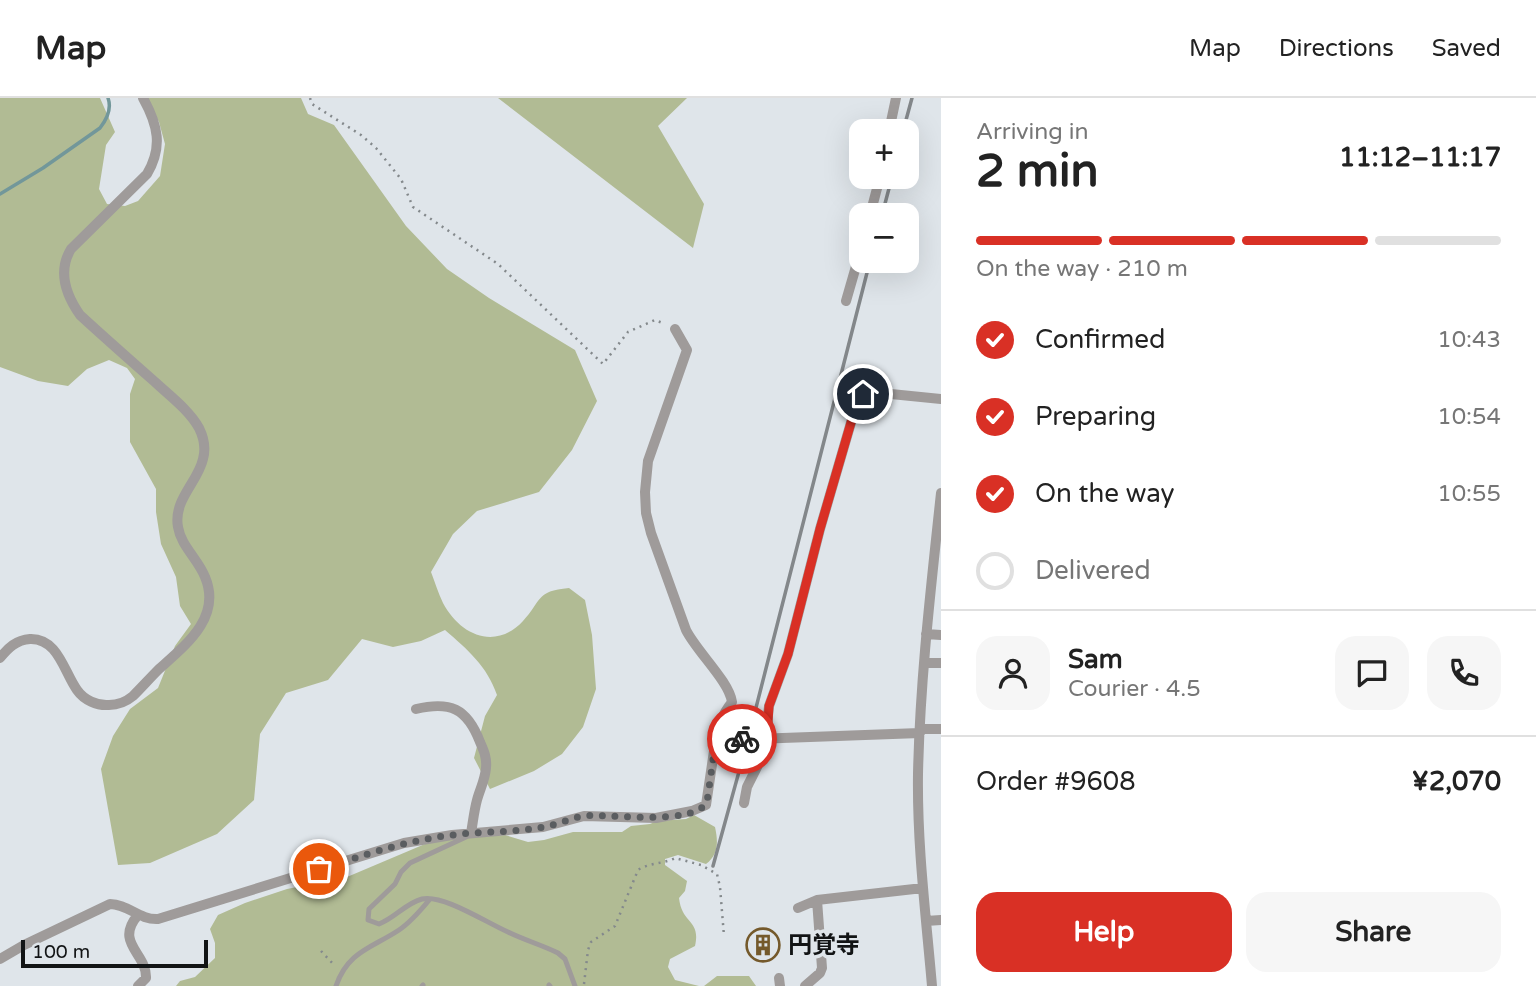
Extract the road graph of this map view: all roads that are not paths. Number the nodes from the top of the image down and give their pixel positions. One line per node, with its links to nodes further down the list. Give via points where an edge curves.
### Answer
1 (143, 98): 11 (street, via 155,125 155,160 147,174 71,249 64,260 64,281 80,315 177,402 204,440 203,462 177,520 186,548 206,578 209,610 185,646 131,698 116,705 86,699 52,648 39,639 13,644)
2 (896, 98): 3 (street)
3 (892, 119)
4 (854, 273): 5 (street)
5 (846, 301)
6 (675, 329): 18 (street, via 687,350 648,460 646,513 686,630 732,698 722,715)
7 (941, 400): 17 (street, via 871,392 859,397 788,654 769,706)
8 (941, 493): 9 (street)
9 (926, 634): 10 (street); 12 (street)
10 (941, 635)
11 (0, 658)
12 (924, 663): 13 (street); 16 (street)
13 (941, 663)
14 (416, 709): 20 (street, via 448,706 474,725 486,772)
15 (941, 729): 16 (street)
16 (920, 731): 17 (street); 21 (street)
17 (767, 738): 18 (street); 19 (street)
18 (722, 741): 20 (street, via 713,751 707,802 702,808 656,818 584,816 543,827)
19 (744, 803)
20 (471, 833): 22 (lane, via 410,863 367,918 380,924 416,901); 25 (street, via 404,843 158,919)
21 (923, 888): 23 (street); 27 (street)
22 (430, 899): 30 (lane, via 402,928 363,949); 31 (lane, via 470,912 558,953)
23 (817, 900): 24 (street); 32 (street, via 822,968)
24 (798, 908)
25 (138, 915): 28 (street, via 110,904); 29 (street, via 130,930 131,946 142,961 146,978)
26 (941, 920): 27 (street)
27 (926, 921): 33 (street)
28 (0, 958)
29 (138, 986)
30 (336, 986)
31 (575, 986)
32 (805, 986)
33 (932, 986)

